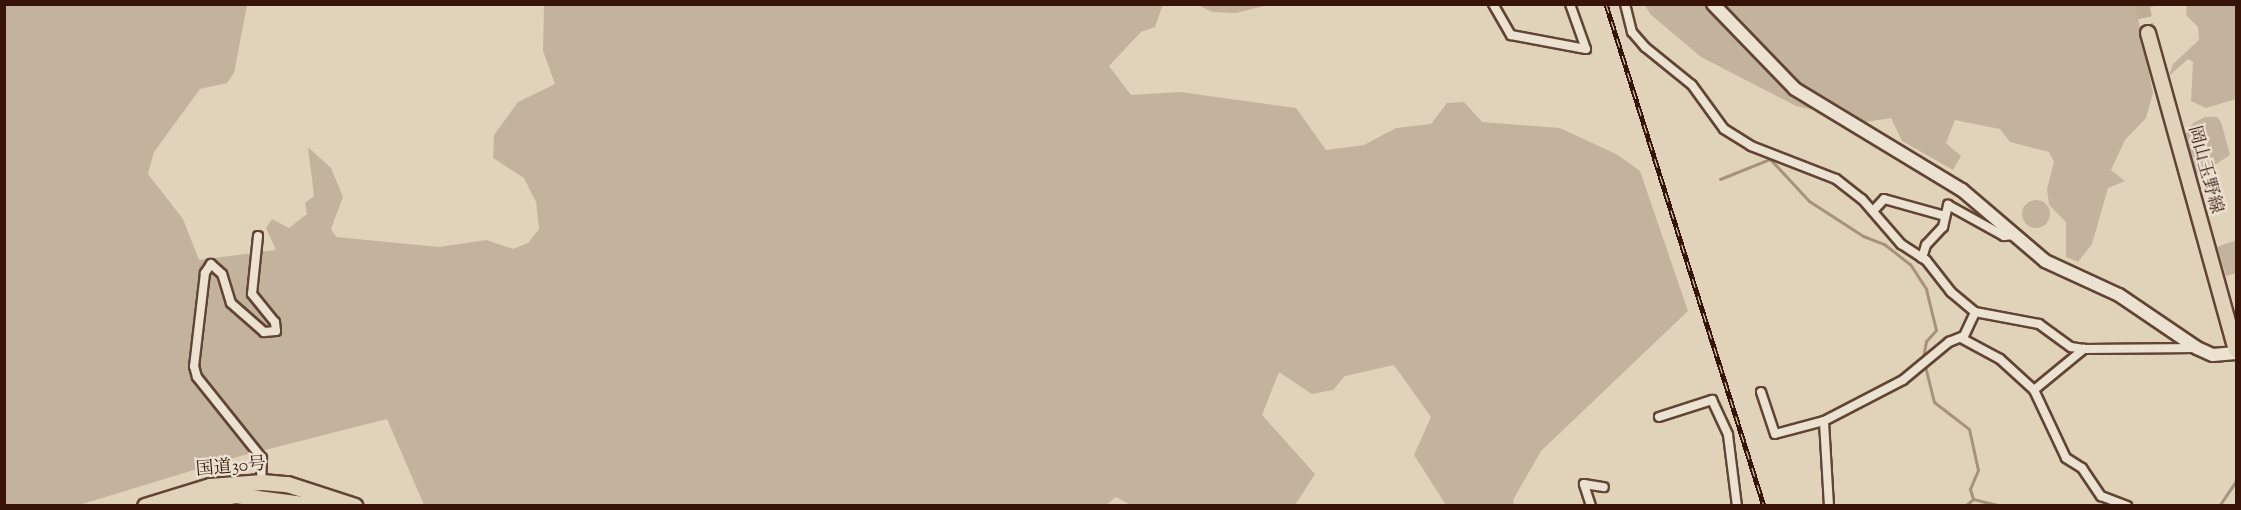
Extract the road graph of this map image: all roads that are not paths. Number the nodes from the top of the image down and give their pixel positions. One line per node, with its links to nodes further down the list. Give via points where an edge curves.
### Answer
1 (1493, 4): 2 (street, via 1511,35 1586,49)
2 (1570, 4)
3 (1625, 4): 6 (street, via 1632,32 1692,85 1724,129 1751,146 1836,178)
4 (1713, 4): 8 (street, via 1795,89 1962,190)
5 (2148, 33): 15 (main road, 岡山玉野線)
6 (1873, 211): 7 (street, via 1884,199); 10 (street, via 1901,244)
7 (1945, 216): 8 (street, via 1948,206 2004,236); 10 (street)
8 (2014, 235): 13 (street, via 2060,271 2125,298)
9 (258, 236): 21 (street, via 252,294 275,322 276,331 264,332 231,303 222,274 211,264 205,273 194,366 197,377 262,458)
10 (1922, 258): 11 (street)
11 (1975, 312): 12 (street); 14 (street, via 2038,324 2072,347)
12 (1961, 338): 16 (street, via 2000,359); 19 (street, via 1949,342 1903,380)
13 (2197, 348): 14 (street); 15 (street, via 2213,355)
14 (2084, 349): 16 (street)
15 (2236, 351)
16 (2034, 390): 29 (street, via 2066,458 2082,468 2101,496)
17 (1761, 392): 19 (street, via 1775,434)
18 (1659, 417): 27 (street, via 1712,400 1728,435)
19 (1824, 421): 28 (street)
20 (1604, 486): 26 (street, via 1584,484)
21 (261, 489): 22 (highway, 国道30号, via 210,486); 23 (highway, 国道30号); 24 (highway, 国道30号); 25 (highway, 国道30号, via 287,484)
22 (145, 506)
23 (178, 506)
24 (317, 506)
25 (354, 506)
26 (1592, 506)
27 (1737, 506)
28 (1829, 506)
29 (2127, 506)

